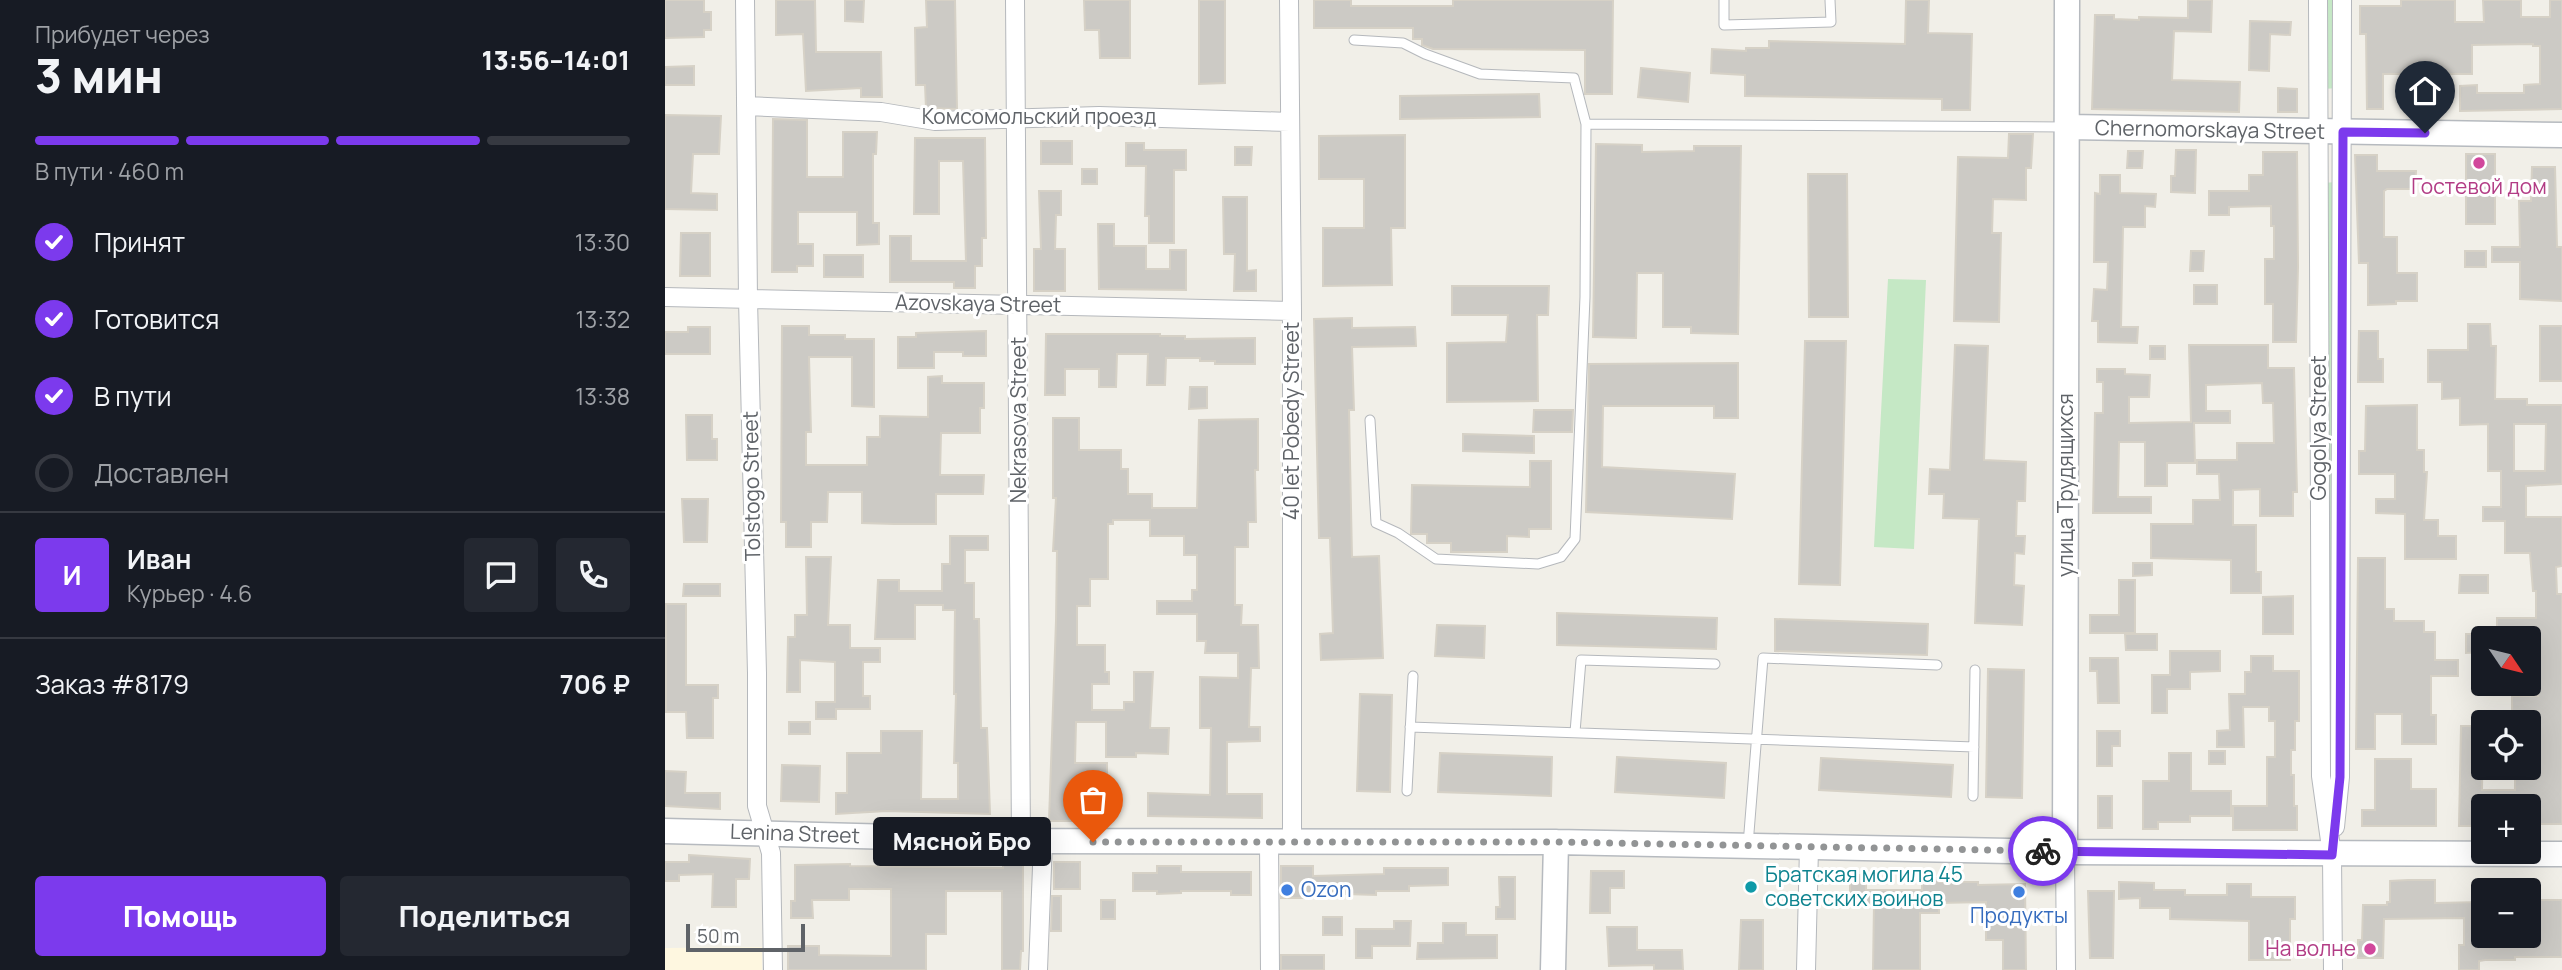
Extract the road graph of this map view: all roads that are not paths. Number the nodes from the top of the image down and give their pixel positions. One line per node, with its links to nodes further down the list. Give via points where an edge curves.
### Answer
1 (745, 0): 10 (street, Tolstogo Street)
2 (1015, 0): 11 (street, Nekrasova Street)
3 (1289, 0): 12 (street, 40 let Pobedy Street)
4 (1724, 0): 5 (lane, via 1724,25 1831,22)
5 (1830, 0)
6 (2067, 0): 14 (street, улица Трудящихся)
7 (2318, 0): 15 (street, Gogolya Street)
8 (2342, 0): 16 (street, Gogolya Street)
9 (1354, 40): 13 (lane, via 1402,43 1480,74 1574,78)
10 (746, 106): 11 (street, Комсомольский проезд, via 881,112 935,121); 19 (street, Tolstogo Street)
11 (1017, 118): 12 (street, Комсомольский проезд); 20 (street, Nekrasova Street)
12 (1290, 122): 21 (street, 40 let Pobedy Street)
13 (1586, 124): 14 (lane); 22 (lane, via 1585,297 1575,539 1561,557 1538,564 1436,559 1376,523)
14 (2067, 127): 15 (street, Chernomorskaya Street); 40 (street, улица Трудящихся)
15 (2318, 132): 16 (street, Chernomorskaya Street); 42 (street, Gogolya Street, via 2321,776)
16 (2343, 132): 17 (street, Chernomorskaya Street); 42 (street, Gogolya Street, via 2340,777)
17 (2562, 135)
18 (665, 297): 19 (street, Azovskaya Street)
19 (748, 299): 20 (street, Azovskaya Street); 34 (street, Tolstogo Street, via 757,806)
20 (1019, 304): 21 (street, Azovskaya Street); 35 (street, Nekrasova Street)
21 (1292, 311): 37 (street, 40 let Pobedy Street)
22 (1370, 420)
23 (1716, 664): 28 (lane, via 1581,660)
24 (1937, 665): 29 (lane, via 1763,658)
25 (1976, 670): 30 (lane)
26 (1413, 676): 27 (lane)
27 (1411, 727): 28 (lane); 31 (lane)
28 (1575, 732): 29 (lane)
29 (1757, 740): 30 (lane); 38 (lane)
30 (1974, 747): 32 (lane)
31 (1407, 791)
32 (1973, 796)
33 (665, 831): 34 (street, Lenina Street)
34 (765, 833): 35 (street, Lenina Street); 43 (street, Tolstogo Street, via 771,853)
35 (1032, 841): 37 (street, Lenina Street); 44 (street, Nekrasova Street)
36 (1556, 842): 37 (street, Lenina Street); 38 (street, Lenina Street); 46 (street)
37 (1281, 843): 45 (street, 40 let Pobedy Street)
38 (1748, 846): 39 (street, Lenina Street)
39 (1809, 848): 40 (street, Lenina Street); 47 (street)
40 (2066, 852): 42 (street, Lenina Street); 48 (street, улица Трудящихся)
41 (2562, 854): 42 (street, Lenina Street)
42 (2332, 855): 49 (street, Gogolya Street)
43 (773, 970)
44 (1038, 970)
45 (1271, 970)
46 (1553, 970)
47 (1806, 970)
48 (2066, 970)
49 (2333, 970)

